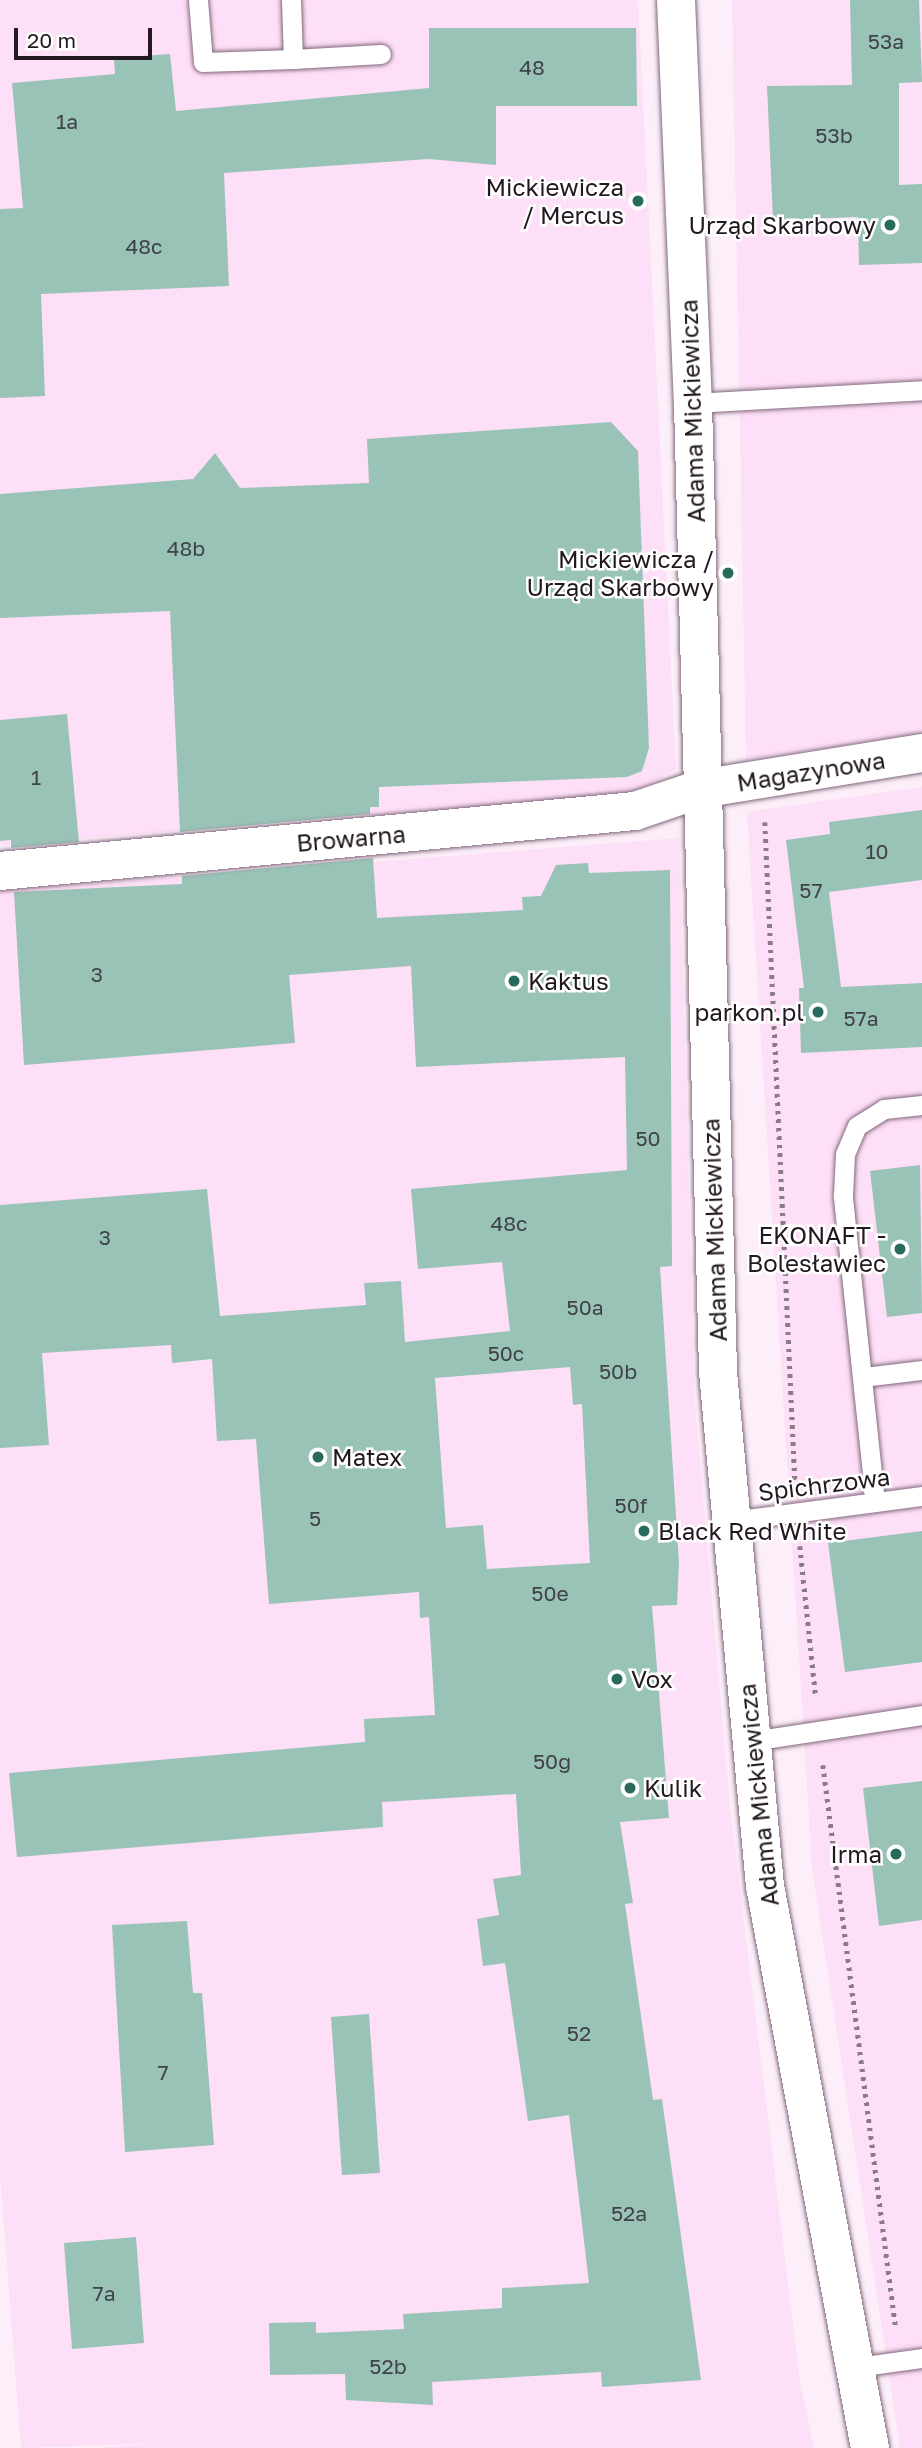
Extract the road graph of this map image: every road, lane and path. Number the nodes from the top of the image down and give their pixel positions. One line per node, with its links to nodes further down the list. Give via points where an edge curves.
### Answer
1 (198, 0): 5 (lane, via 203,62)
2 (291, 0): 5 (lane)
3 (676, 0): 7 (street, Adama Mickiewicza)
4 (381, 54): 5 (lane)
5 (293, 59)
6 (922, 390): 7 (lane)
7 (693, 403): 10 (street, Adama Mickiewicza)
8 (922, 754): 9 (street, Magazynowa)
9 (763, 779): 10 (street, Magazynowa); 17 (path)
10 (700, 789): 11 (street, Browarna, via 635,811); 18 (street, Adama Mickiewicza, via 718,1372)
11 (0, 870)
12 (922, 1105): 14 (lane, via 884,1109 857,1126 845,1154)
13 (922, 1370): 14 (lane)
14 (863, 1377): 16 (lane)
15 (922, 1496): 16 (lane, Spichrzowa)
16 (876, 1502): 17 (lane, Spichrzowa)
17 (796, 1513): 18 (lane, Spichrzowa); 20 (path)
18 (732, 1521): 21 (street, Adama Mickiewicza)
19 (922, 1715): 20 (lane)
20 (819, 1731): 21 (lane); 23 (path)
21 (752, 1741): 24 (street, Adama Mickiewicza, via 765,1886)
22 (922, 2358): 23 (lane)
23 (900, 2361): 24 (lane)
24 (856, 2367): 25 (street, Adama Mickiewicza)
25 (870, 2448)

